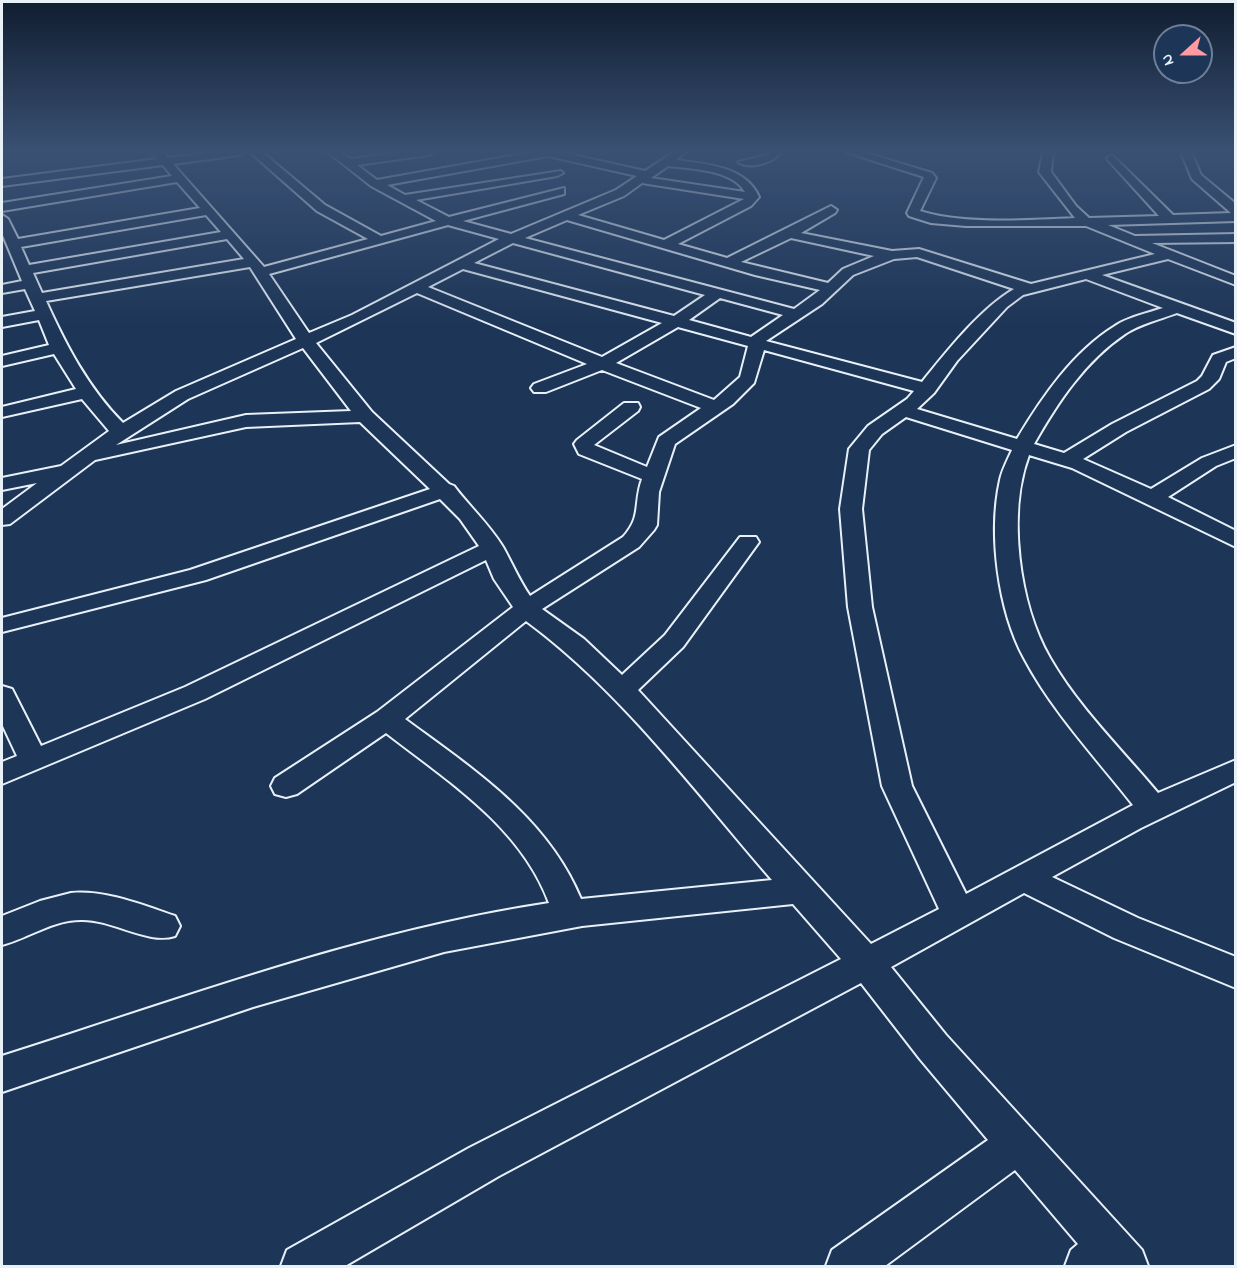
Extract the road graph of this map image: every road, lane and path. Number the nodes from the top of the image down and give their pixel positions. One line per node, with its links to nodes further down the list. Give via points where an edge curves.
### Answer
1 (206, 211): 18 (street); 24 (street)
2 (327, 211): 22 (street)
3 (426, 211): 16 (street)
4 (484, 211): 16 (street)
5 (578, 211): 11 (street)
6 (731, 211): 23 (street)
7 (829, 211): 17 (street)
8 (914, 211): 15 (street, via 921,218 989,223)
9 (1075, 211): 15 (street)
10 (1162, 211): 14 (street)
11 (567, 216): 20 (street); 23 (street)
12 (1236, 217): 14 (street)
13 (2, 219): 24 (street)
14 (1169, 219): 15 (street)
15 (1085, 220): 21 (street)
16 (447, 221): 20 (street); 22 (street)
17 (789, 234): 25 (street); 27 (street)
18 (229, 235): 29 (street); 31 (street)
19 (1236, 238): 21 (street)
20 (510, 239): 28 (street); 37 (street, via 560,249)
21 (1128, 240): 26 (street)
22 (381, 241): 29 (street)
23 (665, 245): 27 (street)
24 (10, 251): 31 (street)
25 (893, 255): 34 (street, via 848,272); 35 (street, via 919,253)
26 (1166, 255): 30 (street); 32 (street)
27 (728, 263): 34 (street)
28 (460, 264): 33 (street); 41 (street)
29 (258, 267): 38 (street); 44 (street)
30 (1088, 275): 35 (street); 39 (street)
31 (28, 276): 36 (street); 38 (street)
32 (1236, 281)
33 (417, 288): 44 (street); 49 (street)
34 (831, 288): 40 (street)
35 (1028, 288): 51 (street, via 1002,304 951,357)
36 (2, 289)
37 (717, 294): 40 (street); 41 (street)
38 (42, 306): 42 (street); 46 (street)
39 (1176, 308): 43 (street); 59 (street, via 1121,329 1080,364 1045,408)
40 (795, 314): 45 (street)
41 (677, 321): 45 (street); 49 (street)
42 (2, 322)
43 (1236, 329)
44 (305, 340): 57 (street); 58 (street, via 182,395)
45 (755, 343): 51 (street); 54 (street, via 756,356 748,379)
46 (59, 348): 48 (street); 52 (street)
47 (1236, 352): 62 (street, via 1219,359 1203,385)
48 (2, 361)
49 (604, 363): 50 (street); 54 (street)
50 (540, 388)
51 (928, 389): 55 (street)
52 (86, 392): 56 (street); 58 (street)
53 (631, 407): 64 (street, via 584,444 586,450 598,457)
54 (716, 407): 64 (street, via 666,441)
55 (904, 411): 59 (street); 85 (street, via 875,430 859,449 851,509 860,607 897,786)
56 (2, 412)
57 (365, 416): 61 (street, via 246,421); 66 (street)
58 (121, 432): 61 (street)
59 (1023, 446): 62 (street); 81 (street, via 1010,479 1010,585 1036,657 1062,696)
60 (1236, 451): 67 (street, via 1209,462)
61 (86, 458): 63 (street)
62 (1067, 460): 67 (street)
63 (69, 471): 65 (street); 68 (street)
64 (652, 476): 72 (street, via 646,525 631,542)
65 (2, 484)
66 (447, 490): 71 (street); 73 (street, via 198,575)
67 (1152, 497): 69 (street)
68 (2, 519)
69 (1236, 540)
70 (748, 542): 74 (street, via 674,641)
71 (492, 548): 72 (street); 77 (street, via 195,693)
72 (526, 609): 74 (street, via 574,645); 76 (street)
73 (2, 626)
74 (622, 690): 83 (street)
75 (2, 695): 77 (street)
76 (387, 719): 80 (street); 84 (street, via 484,795 530,840 546,861)
77 (33, 760): 79 (street)
78 (1236, 770): 81 (street)
79 (2, 774)
80 (286, 786)
81 (1152, 807): 82 (street)
82 (1023, 877): 85 (street); 89 (street, via 1126,928)
83 (802, 890): 84 (street); 88 (street)
84 (570, 914): 90 (street, via 344,963)
85 (959, 915): 88 (street)
86 (163, 926): 87 (street, via 81,906 37,915)
87 (2, 931)
88 (867, 964): 91 (street, via 933,1047); 93 (street, via 484,1162)
89 (1236, 973)
90 (2, 1074)
91 (1018, 1143): 92 (street); 94 (street)
92 (1107, 1260)
93 (303, 1266)
94 (848, 1266)

